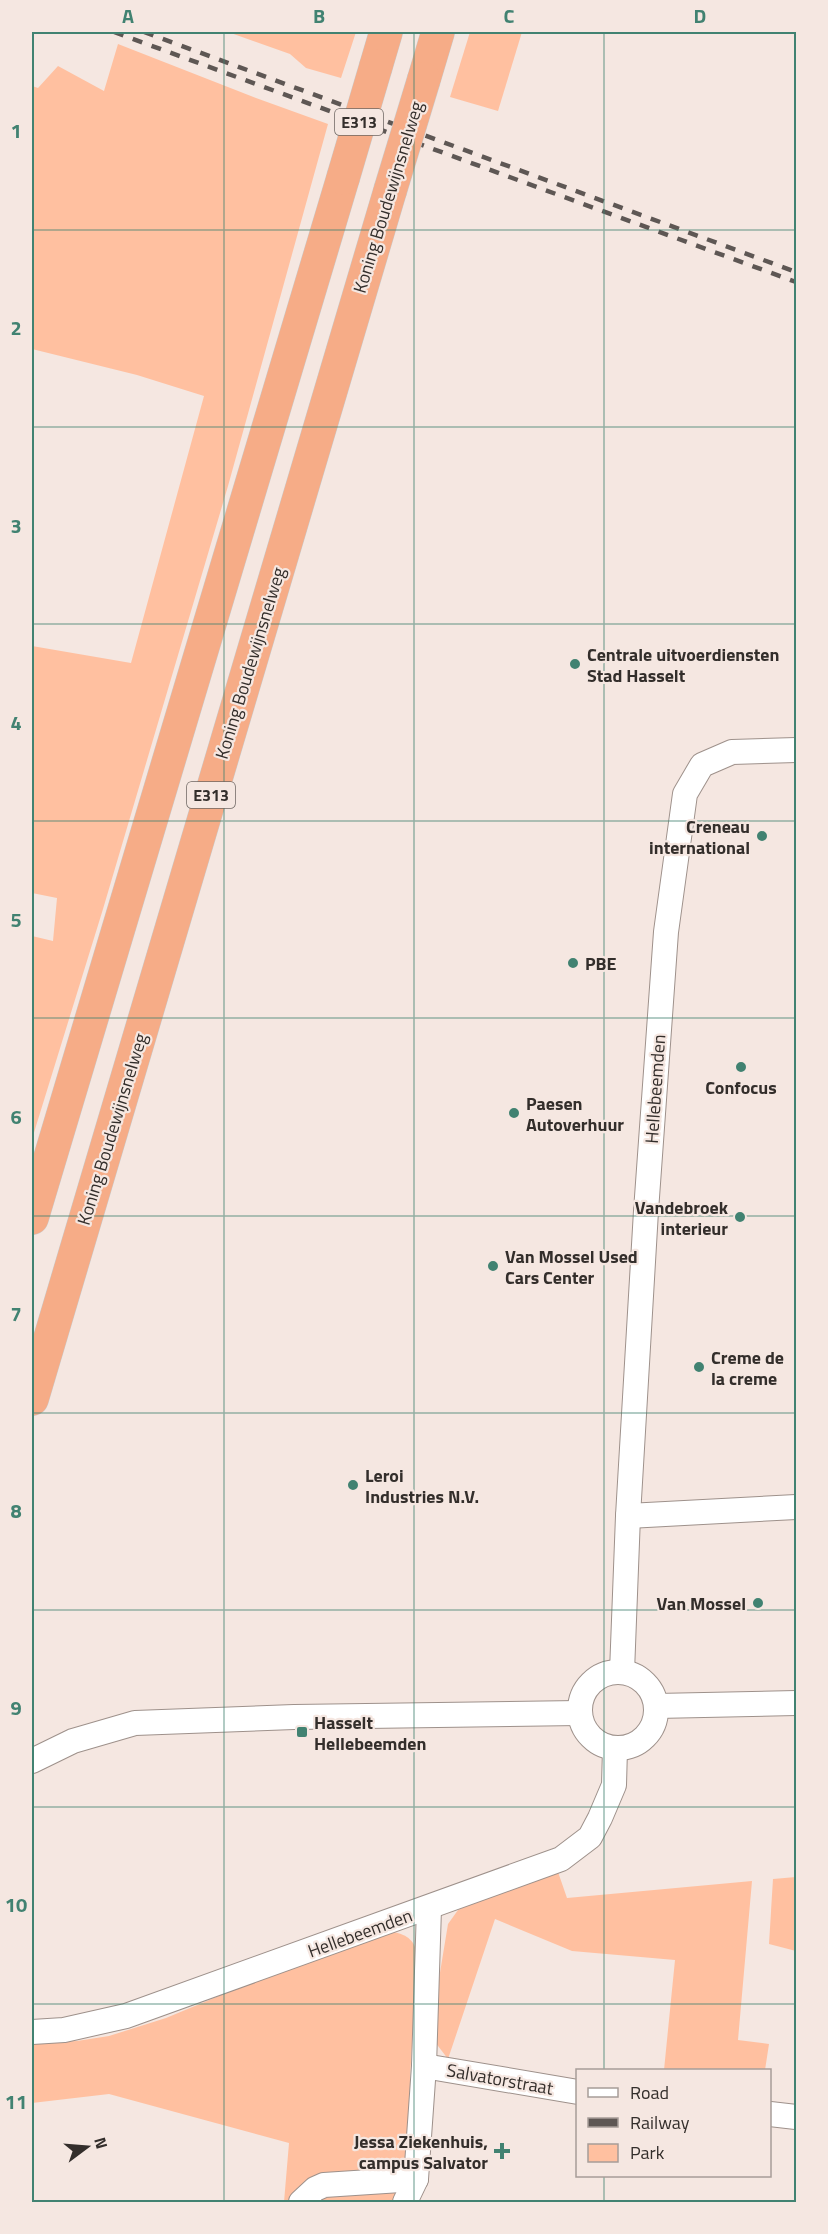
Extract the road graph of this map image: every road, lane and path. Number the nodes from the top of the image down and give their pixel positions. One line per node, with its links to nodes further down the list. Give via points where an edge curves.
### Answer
1 (386, 32): 4 (highway, E313, bridge)
2 (438, 32): 5 (highway, Koning Boudewijnsnelweg / E313, bridge)
3 (796, 750): 7 (street, Hellebeemden, via 732,752 702,765 685,794 666,932)
4 (32, 1218)
5 (32, 1399)
6 (796, 1507): 7 (street)
7 (628, 1516): 8 (street, Hellebeemden)
8 (622, 1672): 10 (street, via 645,1683); 11 (street, via 605,1674 591,1682 581,1696)
9 (796, 1703): 10 (street)
10 (656, 1706): 12 (street, via 654,1723 646,1737)
11 (579, 1713): 12 (street, via 585,1731 598,1743); 13 (street, via 135,1723 73,1741)
12 (615, 1749): 14 (street, Hellebeemden, via 614,1785 590,1837 561,1859)
13 (32, 1761)
14 (429, 1908): 15 (street, Hellebeemden, via 126,2016 64,2030); 16 (street, Salvatorstraat)
15 (32, 2032)
16 (424, 2066): 17 (street, Salvatorstraat); 20 (street, Salvatorstraat)
17 (576, 2092)
18 (771, 2114): 19 (street)
19 (796, 2117)
20 (416, 2179): 21 (street, via 324,2185); 22 (street, Salvatorstraat)
21 (301, 2202)
22 (405, 2202)

